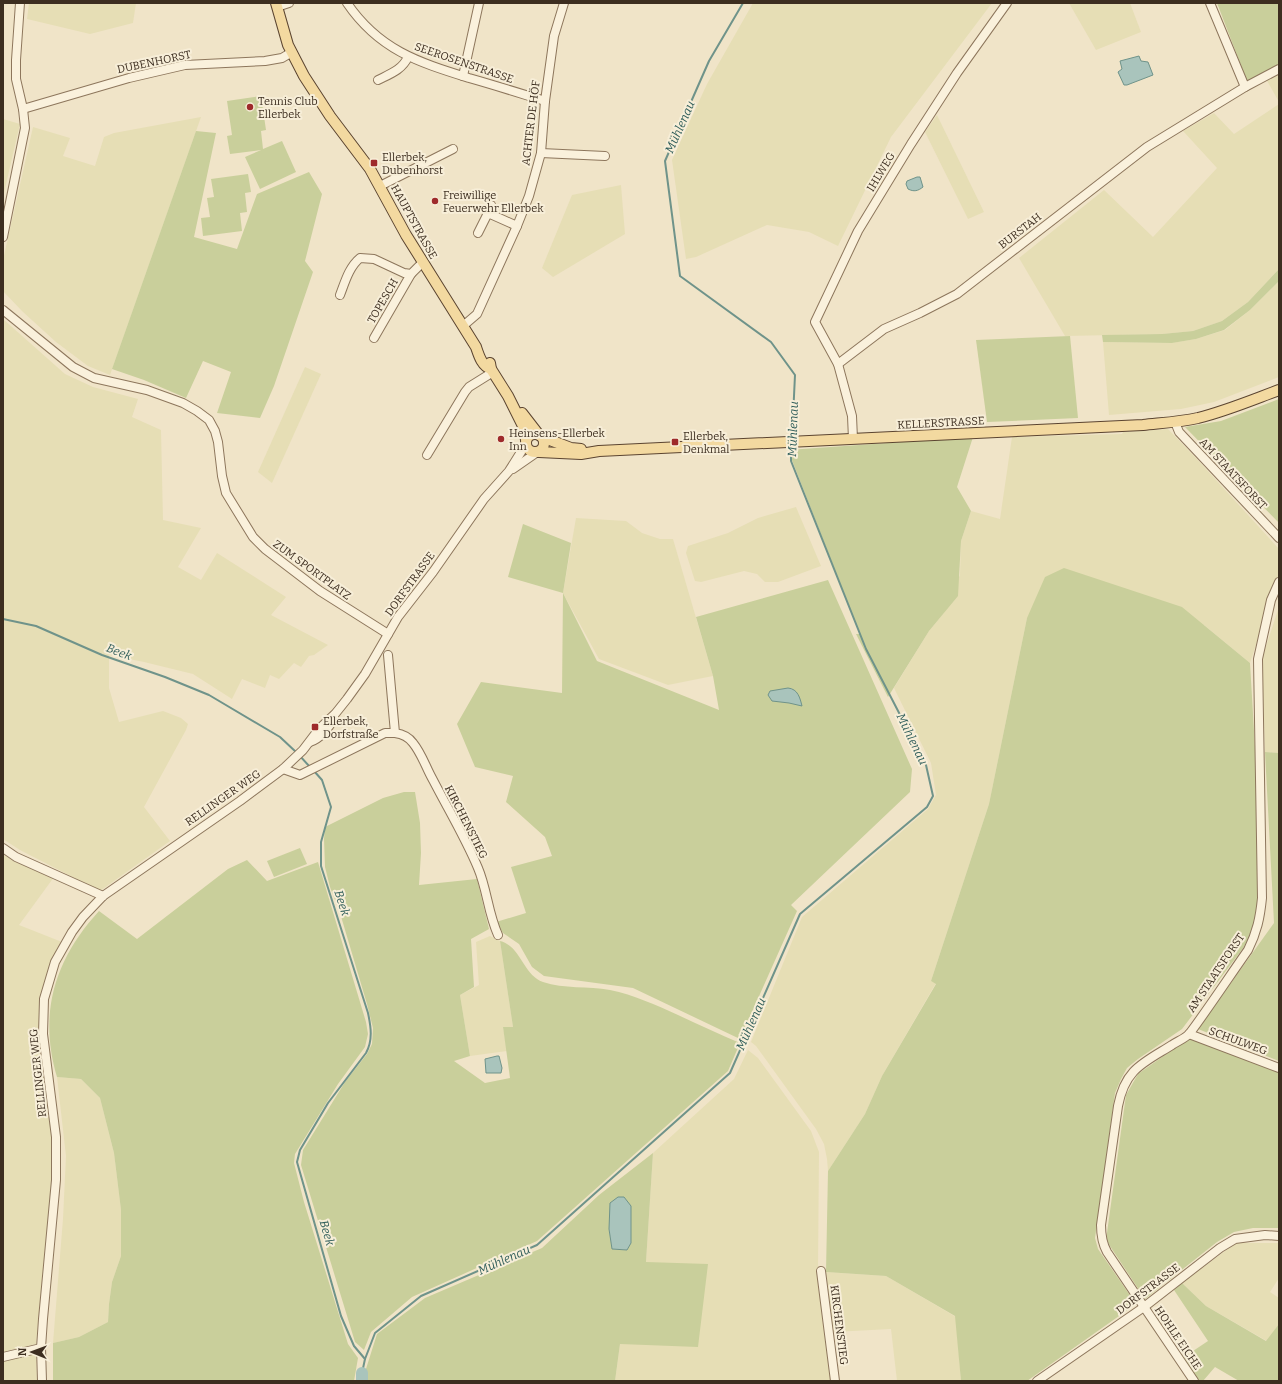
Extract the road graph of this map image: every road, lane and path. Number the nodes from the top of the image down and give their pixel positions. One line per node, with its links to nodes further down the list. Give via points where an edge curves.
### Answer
1 (20, 3): 16 (street, via 16,73)
2 (289, 3): 8 (street)
3 (347, 3): 10 (street, SEEROSENSTRASSE, via 356,17 379,39)
4 (479, 3): 12 (street)
5 (564, 3): 15 (street, ACHTER DE HÖF, via 554,36)
6 (1007, 3): 32 (street, IHLWEG, via 944,92 858,230 815,322)
7 (1210, 3): 14 (street)
8 (276, 5): 9 (main road, HAUPTSTRASSE)
9 (292, 52): 16 (street, DUBENHORST, via 282,58 265,61 185,65 129,78); 20 (main road, HAUPTSTRASSE, via 310,86)
10 (408, 57): 12 (street, SEEROSENSTRASSE); 13 (street, via 405,64)
11 (1279, 69): 14 (street, BURSTAH)
12 (463, 76): 15 (street, SEEROSENSTRASSE)
13 (378, 80)
14 (1245, 87): 32 (street, BURSTAH, via 1147,147 958,294 884,329)
15 (544, 101): 18 (street, ACHTER DE HÖF)
16 (23, 109): 25 (street, via 24,128)
17 (453, 149): 20 (street)
18 (541, 153): 19 (street); 23 (street, ACHTER DE HÖF, via 529,196)
19 (605, 156)
20 (380, 186): 26 (main road, HAUPTSTRASSE)
21 (491, 205): 22 (street)
22 (488, 213): 23 (street); 24 (street)
23 (517, 226): 30 (street, ACHTER DE HÖF, via 477,314)
24 (478, 233)
25 (3, 237)
26 (422, 263): 27 (street, TOPESCH); 30 (main road, HAUPTSTRASSE)
27 (411, 274): 28 (street, TOPESCH, via 374,259 360,258 354,263); 31 (street, TOPESCH)
28 (340, 295)
29 (3, 310): 46 (street, ZUM SPORTPLATZ, via 73,368 94,378 147,390 183,403 209,420 218,442 226,493 253,537 314,587)
30 (463, 326): 33 (main road, HAUPTSTRASSE, via 476,347 488,359)
31 (374, 338)
32 (838, 364): 38 (street, via 852,416)
33 (492, 371): 35 (main road, HAUPTSTRASSE); 42 (street, via 465,392)
34 (1279, 390): 36 (main road, KELLERSTRASSE, via 1223,411)
35 (508, 396): 37 (main road, HAUPTSTRASSE); 39 (main road, HAUPTSTRASSE, via 524,428)
36 (1174, 422): 38 (main road, KELLERSTRASSE); 44 (street, AM STAATSFORST, via 1179,432)
37 (541, 436): 39 (main road, via 530,435); 40 (main road, KELLERSTRASSE, via 571,448); 41 (main road, via 544,446)
38 (853, 439): 40 (main road, KELLERSTRASSE)
39 (526, 442): 41 (main road, via 528,450); 43 (street, DORFSTRASSE)
40 (599, 451): 41 (main road, KELLERSTRASSE, via 580,454)
41 (538, 452): 43 (street, DORFSTRASSE)
42 (427, 455)
43 (509, 471): 46 (street, DORFSTRASSE, via 484,499)
44 (1279, 538)
45 (1279, 582): 54 (street, AM STAATSFORST, via 1271,600 1258,659 1262,898 1260,918 1256,935 1248,950)
46 (388, 634): 49 (street, DORFSTRASSE, via 365,674 335,714 318,729)
47 (388, 655): 48 (street)
48 (394, 733): 50 (street, via 384,734 300,775); 53 (street, KIRCHENSTIEG, via 403,734 412,741 456,821 478,869)
49 (295, 759): 50 (street, RELLINGER WEG)
50 (283, 769): 52 (street, RELLINGER WEG)
51 (3, 848): 52 (street, via 16,857)
52 (102, 896): 59 (street, RELLINGER WEG, via 72,932 55,962 44,999 43,1034 56,1137 56,1180)
53 (498, 935)
54 (1189, 1034): 55 (street, SCHULWEG); 58 (street, AM STAATSFORST, via 1141,1064 1125,1082 1119,1100 1101,1234 1102,1244)
55 (1279, 1068)
56 (1279, 1236): 58 (street, DORFSTRASSE, via 1235,1239)
57 (821, 1271): 62 (street, KIRCHENSTIEG)
58 (1144, 1307): 63 (street, DORFSTRASSE); 64 (street, HOHLE EICHE)
59 (41, 1348): 60 (street); 61 (street, RELLINGER WEG)
60 (3, 1357)
61 (42, 1381)
62 (834, 1381)
63 (1038, 1381)
64 (1194, 1381)

